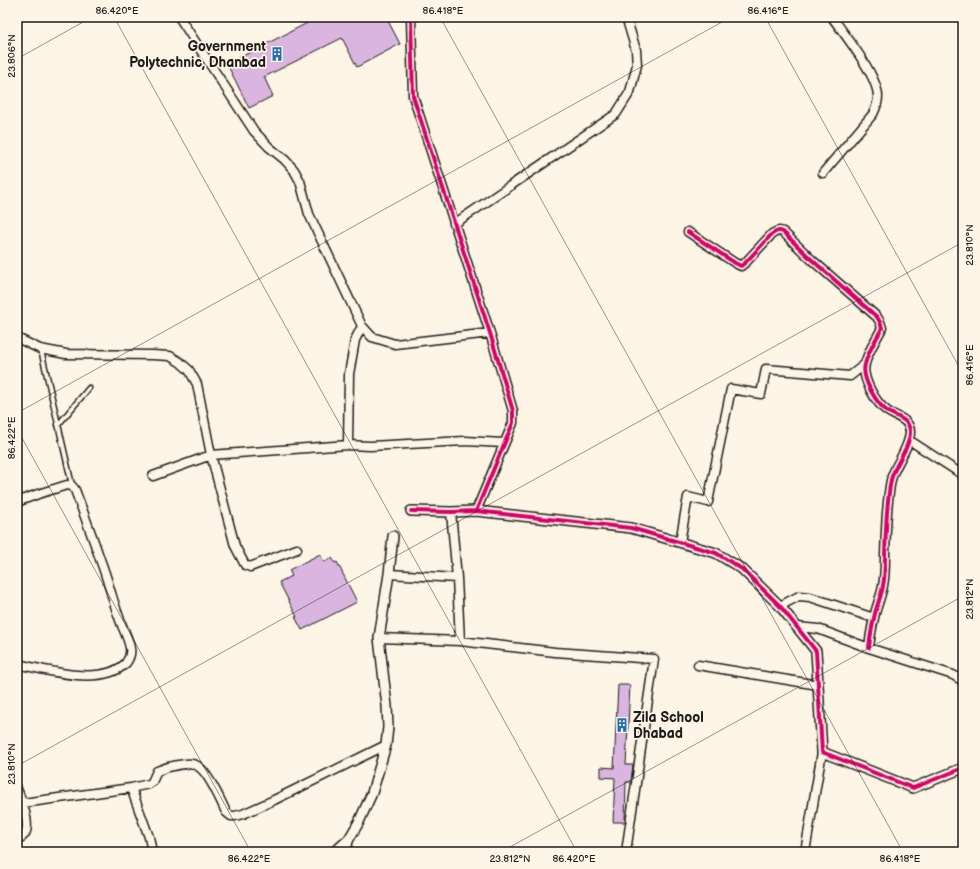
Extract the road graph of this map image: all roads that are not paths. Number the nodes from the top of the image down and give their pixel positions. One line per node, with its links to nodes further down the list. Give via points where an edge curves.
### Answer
1 (179, 17): 8 (street, via 254,131 286,160 297,175 309,214)
2 (411, 17): 6 (street, via 413,96)
3 (626, 17): 6 (street, via 636,50 636,65 630,92 616,114)
4 (832, 17): 5 (street, via 873,80 878,99 873,114)
5 (823, 173)
6 (454, 224): 9 (street)
7 (688, 232): 12 (street, via 741,266 772,234 780,230 783,232 877,317 882,328)
8 (362, 326): 9 (street, via 372,337 395,344); 17 (street, via 355,340 349,374)
9 (490, 333): 16 (street, via 513,411 513,423)
10 (17, 338): 11 (street)
11 (40, 349): 14 (lane); 18 (street, via 66,354 170,356 180,362 189,370 197,384)
12 (864, 365): 15 (street, via 867,382 881,406 908,423); 27 (street, via 850,376 766,369 760,394 731,389 708,502 688,497)
13 (89, 388): 14 (lane)
14 (58, 425): 21 (lane)
15 (909, 440): 19 (street); 32 (street, via 892,477 887,505 883,586)
16 (504, 444): 17 (street, via 465,441); 24 (street)
17 (348, 445): 18 (street)
18 (211, 455): 20 (street); 28 (street, via 235,546 245,565 250,567)
19 (963, 475)
20 (154, 476)
21 (72, 486): 22 (street, via 59,487); 37 (street, via 126,634 131,650 130,657 120,667 107,673 90,676 65,674)
22 (17, 502)
23 (411, 511): 25 (street)
24 (476, 511): 25 (street); 27 (street, via 631,528)
25 (450, 512): 30 (street)
26 (393, 536): 29 (street)
27 (680, 542): 31 (street, via 716,553 742,569)
28 (297, 549)
29 (389, 574): 30 (street); 34 (street)
30 (457, 578): 35 (street)
31 (780, 606): 32 (street, via 799,596); 33 (street)
32 (874, 618): 36 (street)
33 (797, 627): 36 (street, via 818,629); 40 (street, via 816,651)
34 (379, 638): 35 (street); 41 (street, via 387,706)
35 (460, 641): 52 (street, via 555,652 654,659)
36 (869, 648): 39 (street, via 953,675)
37 (17, 664)
38 (698, 665): 40 (street)
39 (963, 681)
40 (818, 685): 42 (street)
41 (386, 745): 44 (street, via 274,800 235,816 226,812 205,772 193,764 162,768 149,784); 48 (street, via 372,793)
42 (822, 752): 43 (street, via 913,788); 53 (street)
43 (963, 768)
44 (131, 788): 46 (street); 49 (street)
45 (17, 789): 46 (street)
46 (23, 803): 47 (street, via 27,832)
47 (17, 838)
48 (349, 839): 50 (street); 51 (street)
49 (152, 852)
50 (333, 852)
51 (346, 852)
52 (626, 852)
53 (805, 852)

